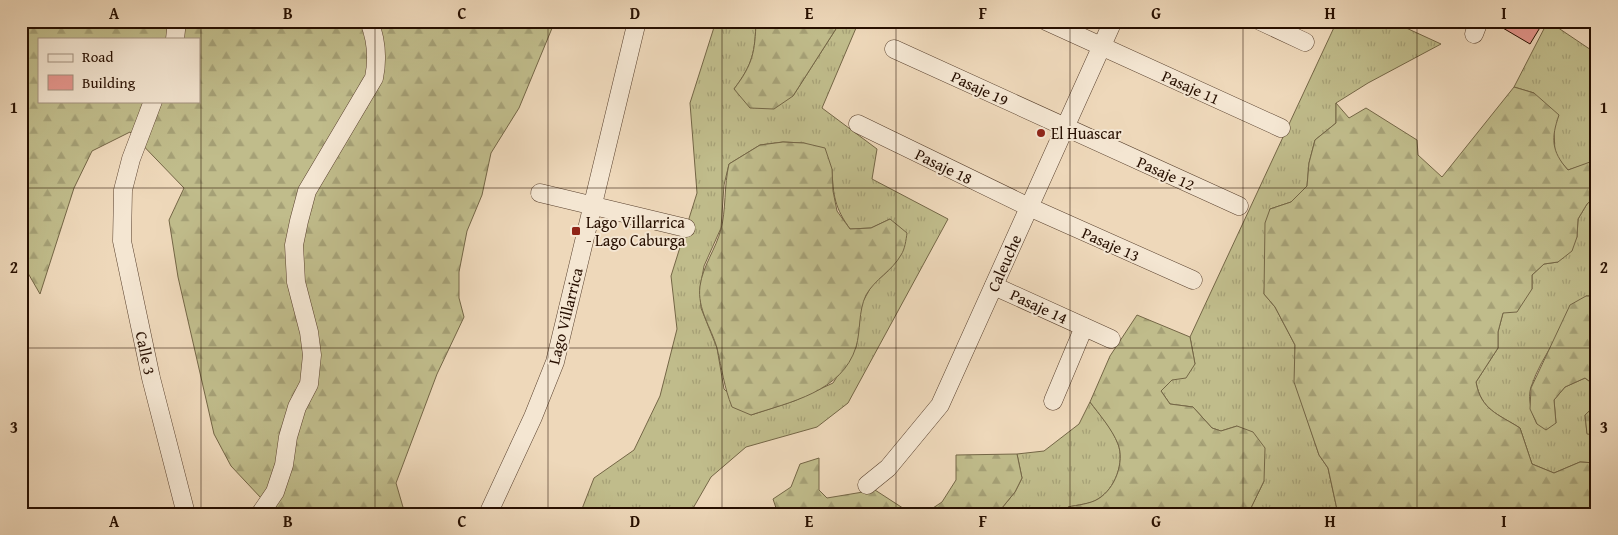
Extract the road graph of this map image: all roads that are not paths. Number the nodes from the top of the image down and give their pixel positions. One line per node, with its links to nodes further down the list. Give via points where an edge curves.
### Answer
1 (177, 21): 7 (street)
2 (369, 21): 27 (street, via 378,58 374,78 307,191 298,222 294,245 296,282 312,355 309,384 297,407 288,436 276,492)
3 (637, 21): 16 (street, Lago Villarrica)
4 (1046, 21): 9 (street, Pasaje 11)
5 (1114, 21): 9 (street, Caleuche)
6 (1260, 21): 8 (street)
7 (174, 38)
8 (1306, 42)
9 (1102, 47): 13 (street, Caleuche); 14 (street, Pasaje 11)
10 (894, 48): 13 (street, Pasaje 19)
11 (153, 102): 26 (street, Calle 3, via 123,190 122,242 151,378)
12 (858, 124): 18 (street, Pasaje 18)
13 (1065, 128): 17 (street, Pasaje 12); 18 (street, Caleuche)
14 (1280, 128)
15 (540, 193): 16 (street)
16 (592, 206): 19 (street); 28 (street, Lago Villarrica, via 555,362)
17 (1239, 206)
18 (1030, 207): 20 (street, Pasaje 13); 21 (street, Caleuche)
19 (686, 228)
20 (1193, 280)
21 (994, 286): 22 (street, Pasaje 14); 25 (street, Caleuche, via 940,405 888,468)
22 (1084, 327): 23 (street, Pasaje 14); 24 (street, Pasaje 14)
23 (1111, 339)
24 (1053, 401)
25 (867, 485)
26 (186, 514)
27 (260, 514)
28 (488, 514)

